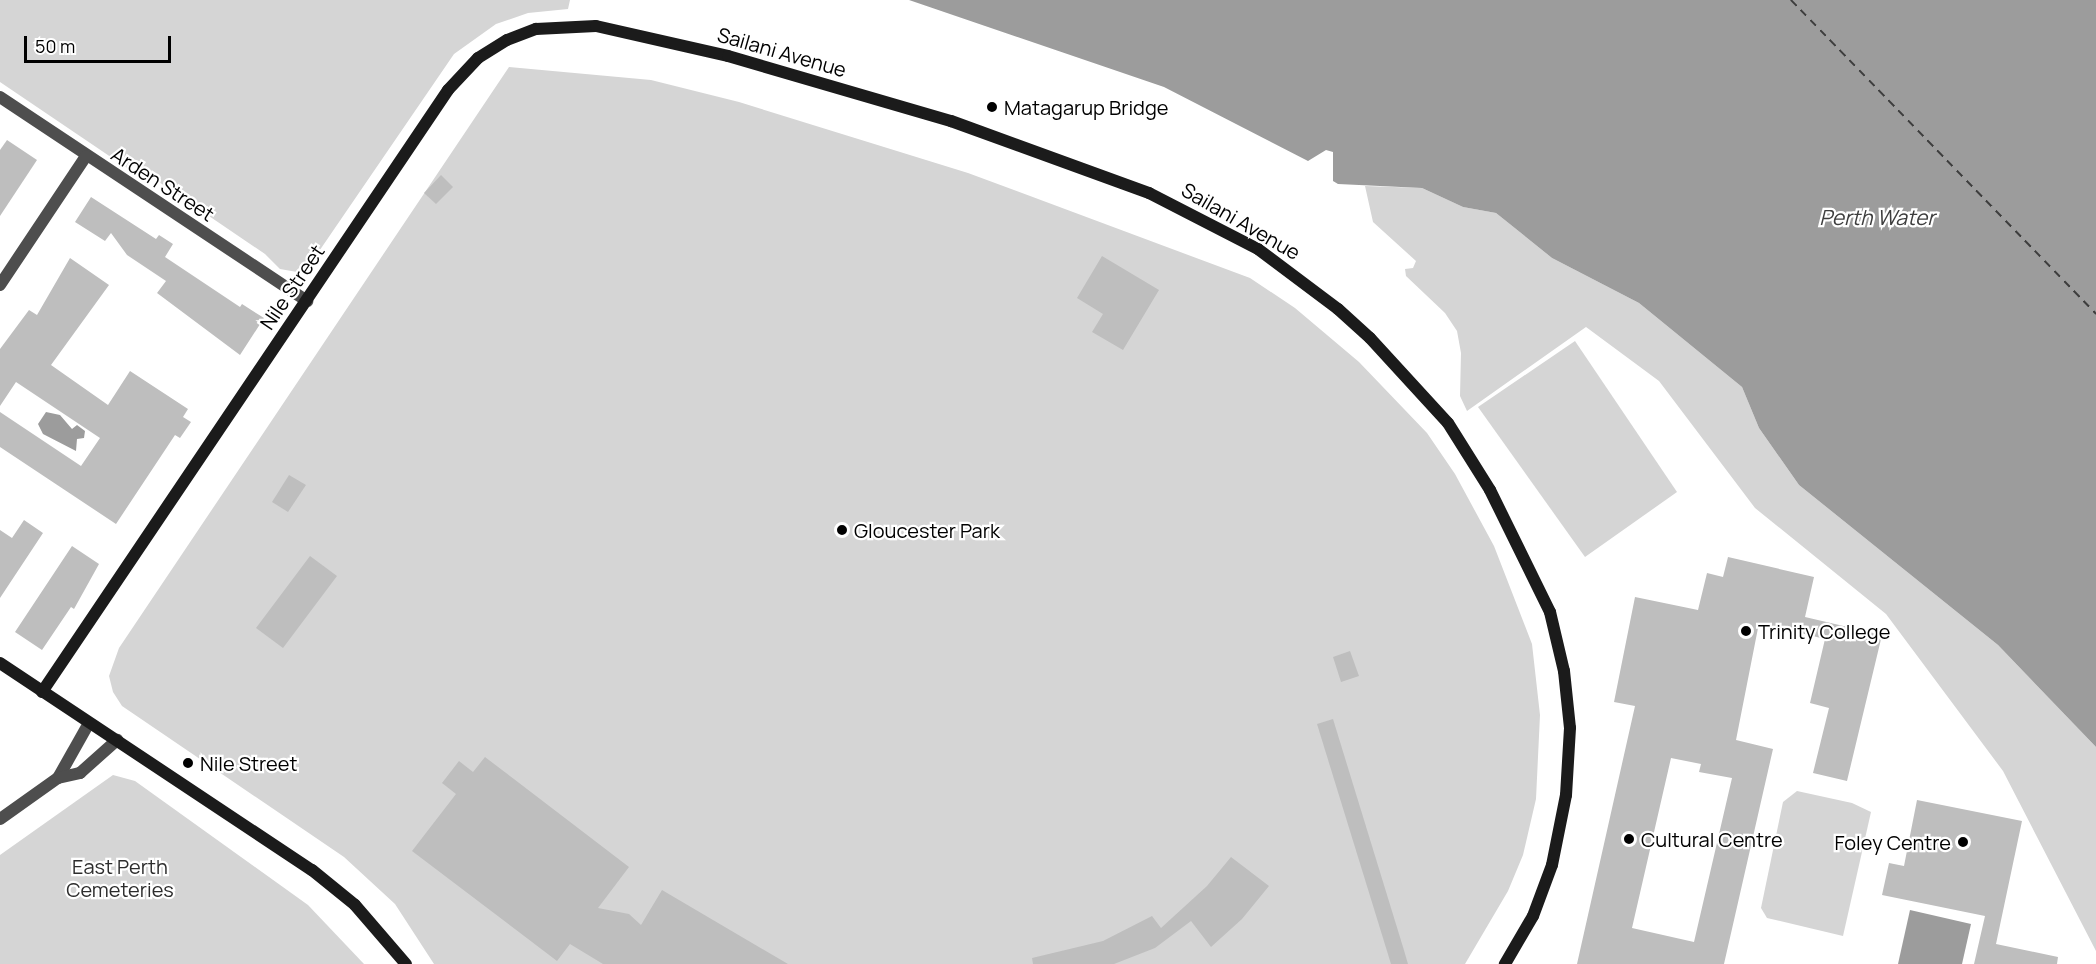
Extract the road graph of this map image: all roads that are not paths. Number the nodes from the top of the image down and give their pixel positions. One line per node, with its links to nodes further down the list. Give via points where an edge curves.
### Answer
1 (478, 57): 5 (street, Nile Street, via 448,90); 13 (street, Sailani Avenue, via 536,29 596,26 662,39 951,121 1149,193 1258,249 1338,309 1448,423 1505,518 1550,612 1564,671 1570,728 1566,795 1552,865 1533,916)
2 (0, 97): 3 (street, Arden Street)
3 (86, 156): 4 (street); 5 (street, Arden Street)
4 (0, 285)
5 (307, 301): 7 (street, Nile Street)
6 (0, 663): 7 (street)
7 (42, 692): 8 (street)
8 (89, 723): 9 (street); 10 (street)
9 (117, 740): 10 (street, via 80,773); 12 (street, via 312,870 355,905)
10 (58, 778): 11 (street)
11 (0, 819)
12 (406, 964)
13 (1505, 964)

